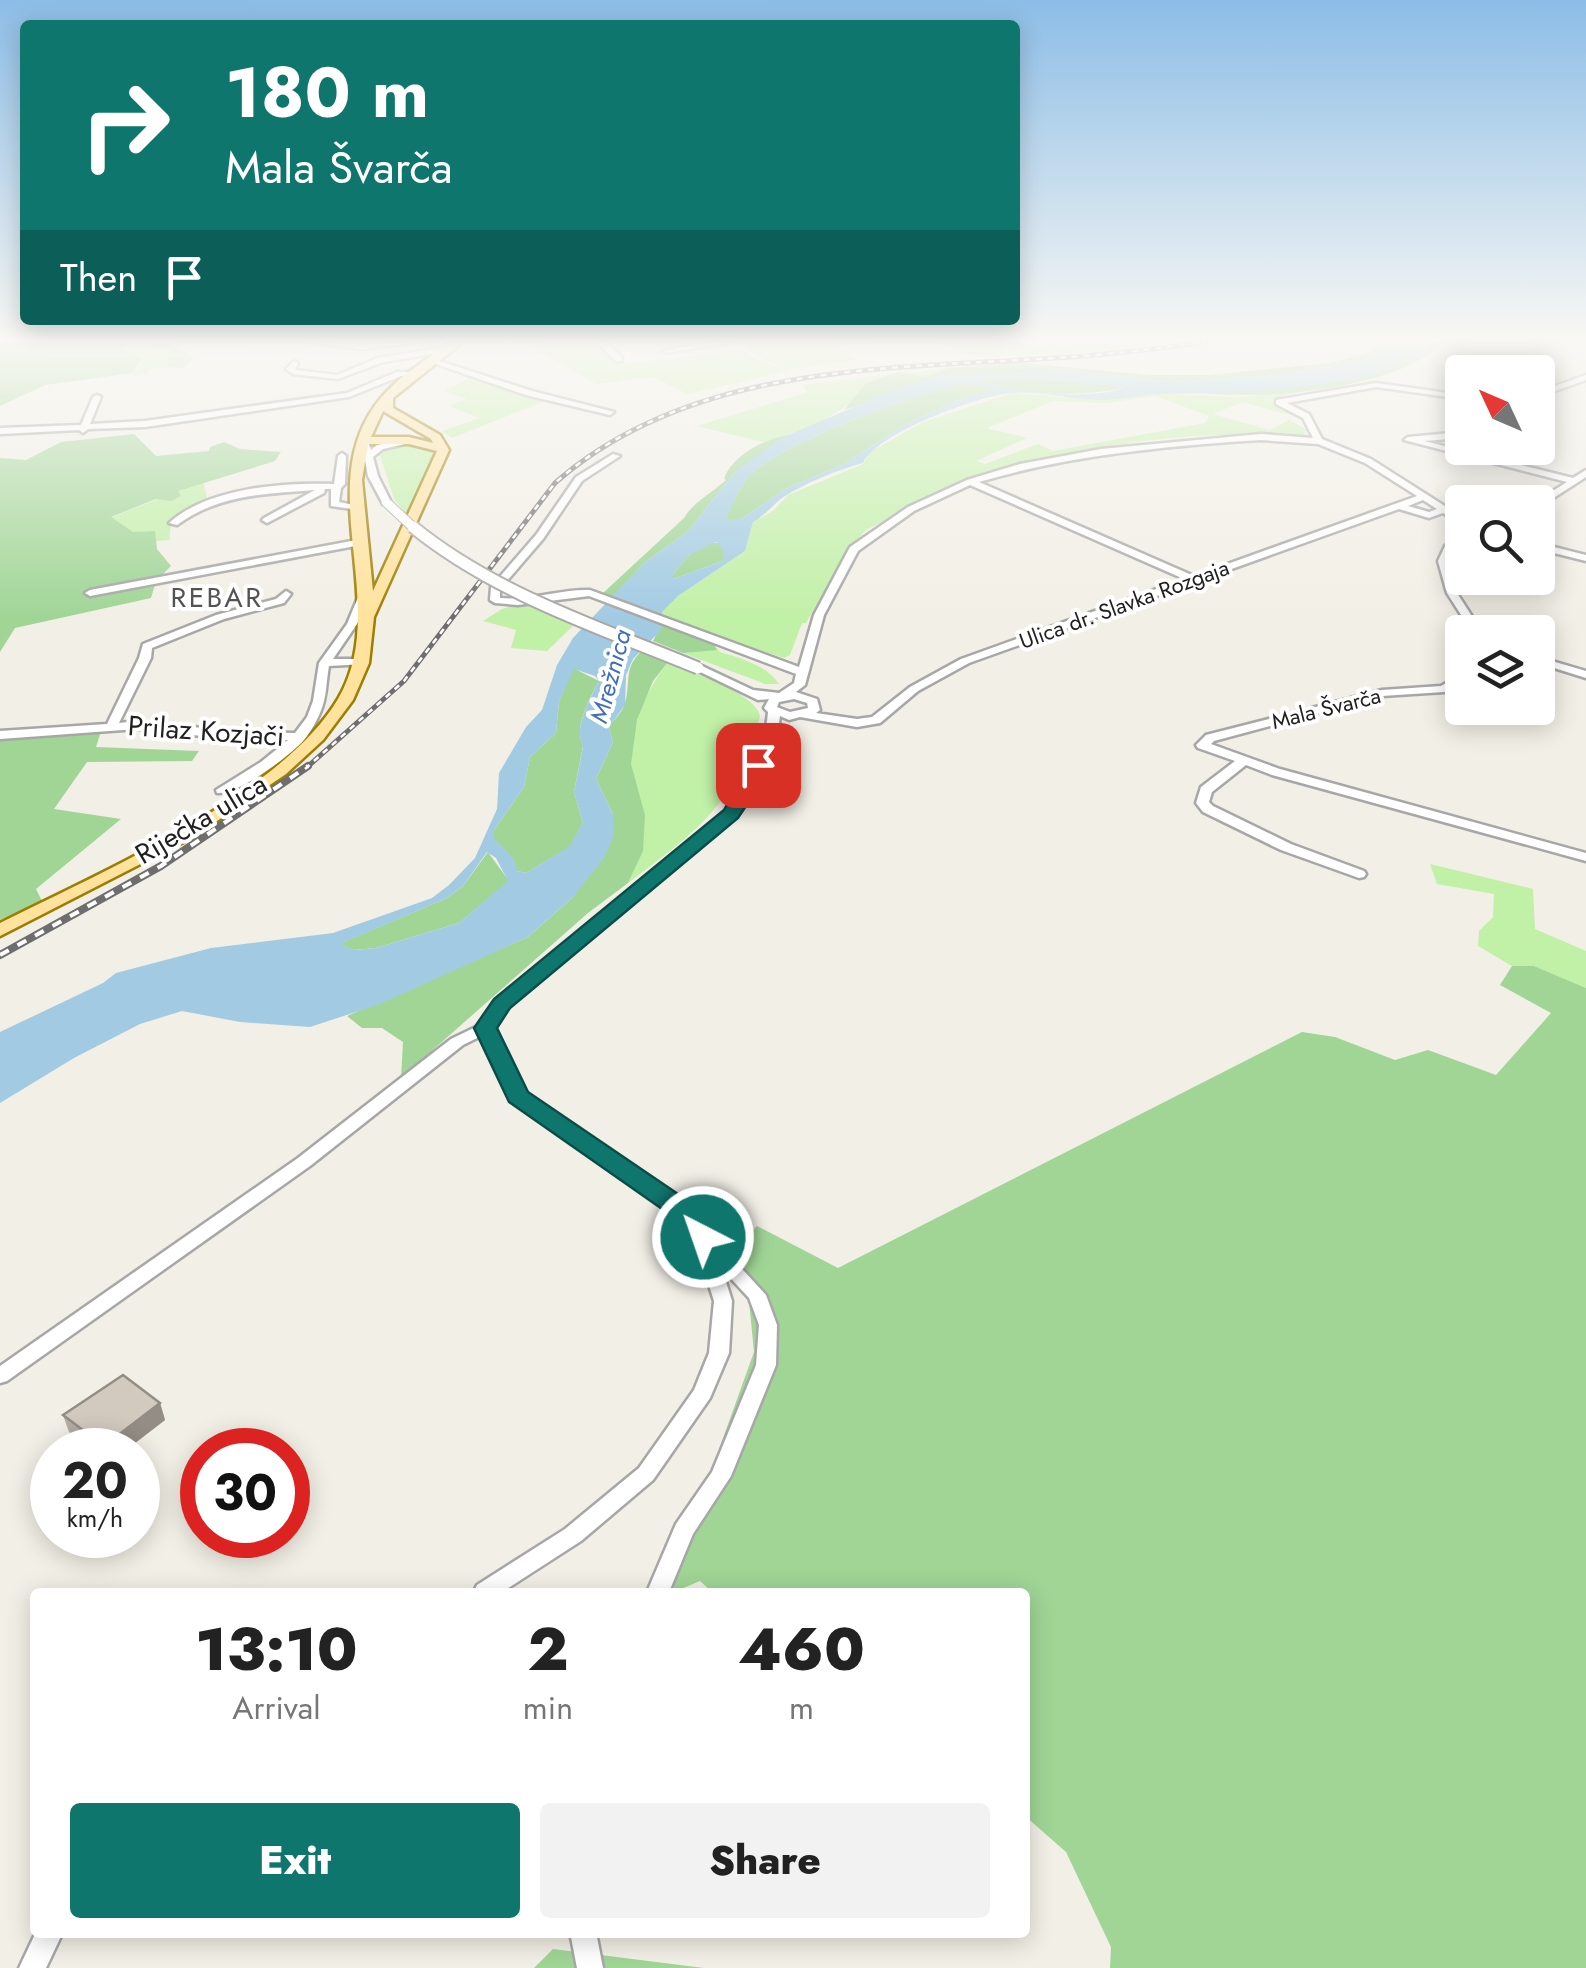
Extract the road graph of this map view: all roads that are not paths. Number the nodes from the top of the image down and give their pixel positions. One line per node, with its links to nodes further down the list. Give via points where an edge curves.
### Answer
1 (367, 434): 6 (main road, Riječka ulica)
2 (430, 434): 9 (main road)
3 (1316, 434): 5 (street)
4 (1445, 436): 8 (street, via 1408,439)
5 (1319, 440): 16 (street, via 1262,437 1100,452); 19 (street)
6 (364, 441): 7 (main road); 11 (street); 21 (main road, Riječka ulica, via 356,463)
7 (420, 442): 9 (main road); 11 (street, via 387,444)
8 (1445, 448)
9 (443, 450): 26 (main road, Riječka ulica)
10 (342, 456): 17 (street, via 340,484)
11 (368, 456): 43 (street, bridge, via 386,502 454,559)
12 (616, 456): 37 (street, via 579,480 493,596 506,602 564,592 603,597)
13 (1511, 465): 15 (street)
14 (1586, 473): 15 (street)
15 (1575, 481): 18 (street)
16 (970, 482): 30 (street); 35 (street, via 911,509 854,549)
17 (332, 487): 21 (street, via 334,504); 23 (street); 24 (street, via 218,498)
18 (1555, 494)
19 (1423, 496): 20 (street, Ulica dr. Slavka Rozgaja); 22 (street)
20 (1399, 506): 22 (street, via 1429,515); 30 (street, Ulica dr. Slavka Rozgaja)
21 (356, 508): 27 (main road, Riječka ulica)
22 (1445, 509)
23 (268, 520)
24 (174, 522)
25 (346, 525): 27 (street)
26 (403, 534): 31 (main road); 34 (main road, Riječka ulica)
27 (356, 543): 31 (main road, Riječka ulica); 32 (street)
28 (1555, 550): 29 (street)
29 (1586, 558)
30 (1192, 579): 48 (street, Ulica dr. Slavka Rozgaja, via 954,666 876,720)
31 (367, 581): 34 (main road, Riječka ulica); 38 (street, Riječka ulica, via 352,624)
32 (90, 593)
33 (286, 594): 49 (street, Prilaz Kozjači, via 147,646)
34 (368, 620): 36 (main road, Riječka ulica)
35 (807, 654): 37 (street); 41 (street)
36 (362, 662): 38 (street); 57 (main road, Riječka ulica, via 334,717 278,772 203,822)
37 (767, 662): 41 (street)
38 (325, 663): 52 (street, Riječka ulica, via 320,698)
39 (1555, 665): 40 (street)
40 (1586, 675)
41 (800, 677): 43 (street, via 776,689); 44 (street); 45 (street)
42 (1445, 688): 53 (street, Mala Švarča, via 1382,693 1203,741)
43 (747, 690): 44 (street); 46 (street)
44 (781, 696): 45 (street); 46 (street)
45 (812, 701): 47 (street); 48 (street)
46 (772, 709): 47 (street, Ulica dr. Slavka Rozgaja); 50 (street)
47 (802, 715): 48 (street, Ulica dr. Slavka Rozgaja); 50 (street)
48 (837, 720)
49 (112, 725): 51 (street, Prilaz Kozjači); 52 (street, Prilaz Kozjači)
50 (772, 732): 58 (street, via 731,814 502,1004)
51 (0, 735)
52 (300, 737): 54 (street, Riječka ulica)
53 (1243, 761): 55 (street); 56 (street, via 1206,790 1202,803 1208,809)
54 (222, 790)
55 (1586, 857)
56 (1359, 874)
57 (0, 930)
58 (486, 1028): 59 (street, via 518,1096 697,1220); 60 (street, via 457,1042 304,1162)
59 (703, 1237): 61 (street, via 724,1301 719,1352 703,1392 646,1474 574,1535); 62 (street, via 757,1295 768,1324 766,1365 721,1476 684,1530)
60 (0, 1376)
61 (492, 1588)
62 (660, 1588)
63 (47, 1938): 65 (street)
64 (584, 1938): 66 (street)
65 (32, 1968)
66 (590, 1968)

